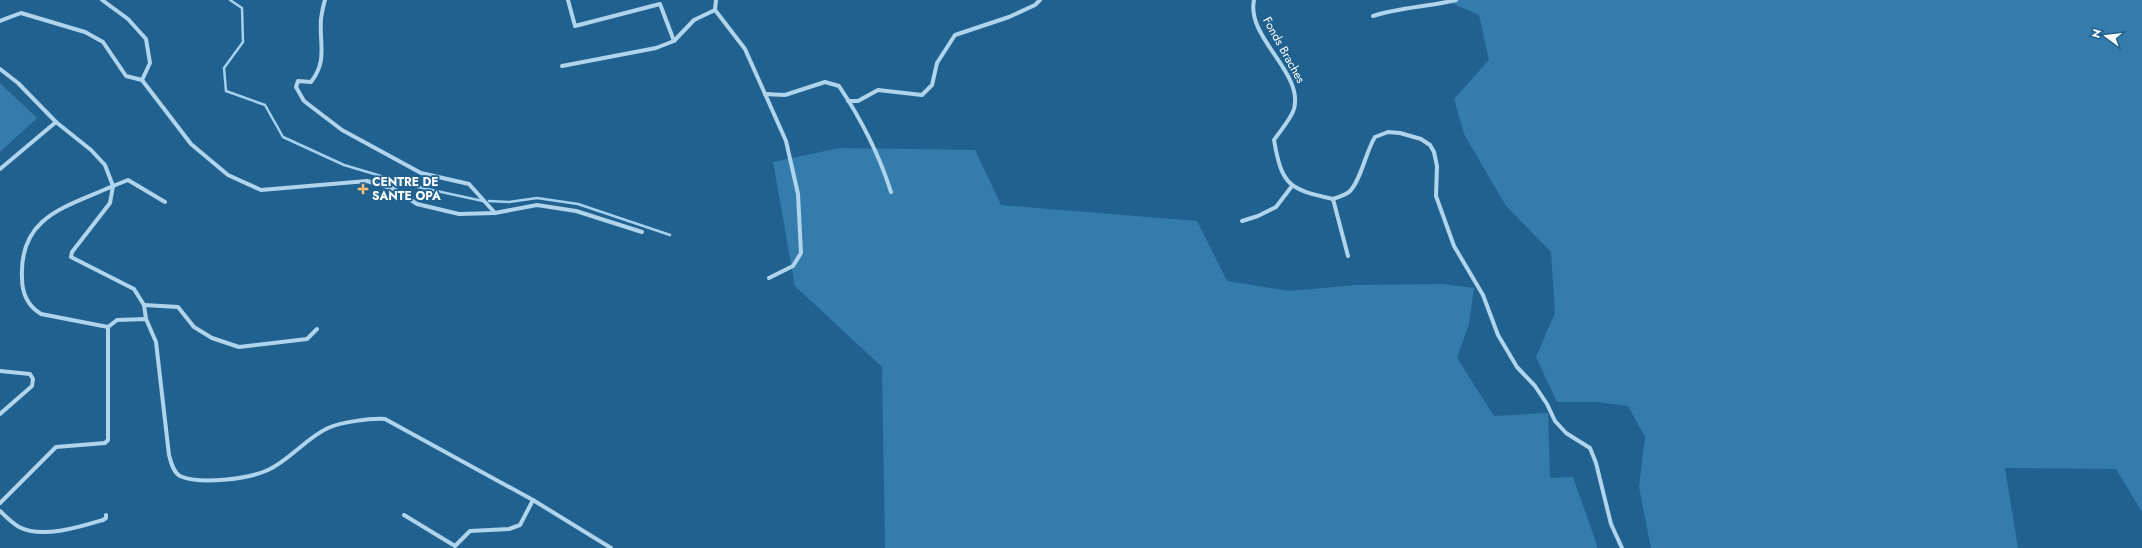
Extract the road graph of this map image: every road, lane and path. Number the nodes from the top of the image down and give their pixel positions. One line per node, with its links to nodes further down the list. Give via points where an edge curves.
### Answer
1 (102, 0): 15 (street, via 128,19 146,39 150,63)
2 (325, 0): 25 (street, via 321,19 322,58 319,71 311,82 298,81 296,87 304,101 342,130 421,173 468,184)
3 (568, 0): 8 (street, via 575,26)
4 (716, 0): 9 (street)
5 (1040, 0): 17 (street, via 1009,17 955,35 937,63 932,85 922,95 878,90 858,102)
6 (1254, 0): 21 (street, Fonds Braches, via 1256,22 1296,92 1294,110 1274,140 1283,178)
7 (1456, 0): 10 (street, via 1435,6 1393,10)
8 (660, 2): 12 (street)
9 (715, 10): 12 (street, via 694,20); 16 (street, via 745,49)
10 (1374, 16)
11 (0, 21): 15 (street, via 21,13 86,32 103,42 126,76)
12 (674, 41): 13 (street, via 656,48)
13 (562, 66)
14 (0, 68): 18 (street)
15 (142, 80): 25 (street, via 191,144 228,175 261,190 367,181 394,189 417,204 459,214)
16 (765, 94): 17 (street, via 785,95 825,82 839,86); 29 (street, via 786,141 798,194 801,253 793,266)
17 (848, 100): 22 (street, via 882,165)
18 (56, 122): 19 (street); 20 (street, via 91,150 105,165)
19 (0, 169)
20 (113, 186): 24 (street, via 128,180); 30 (street, via 110,203 72,252 71,257 134,289); 32 (street, via 54,213 39,223 29,235 21,261 24,295 32,308 41,314)
21 (1292, 186): 23 (street); 26 (street, via 1276,207)
22 (891, 192)
23 (1333, 199): 28 (street); 42 (street, via 1350,191 1375,137 1388,132 1400,132 1430,145 1437,166 1436,196 1454,246 1483,295 1498,335 1517,367 1535,386 1555,421 1566,433 1590,448 1611,524)
24 (165, 202)
25 (495, 213): 27 (street, via 537,205 576,211)
26 (1242, 221)
27 (642, 232)
28 (1348, 256)
29 (769, 278)
30 (144, 305): 31 (street); 33 (street, via 178,307 194,328 212,338 239,347 307,339)
31 (146, 319): 32 (street, via 117,320); 36 (street, via 156,342 168,455 174,469 180,475 211,480 262,472 328,428 376,418 393,422)
32 (108, 327): 37 (street, via 108,440 105,443 56,447)
33 (318, 329)
34 (0, 371): 35 (street, via 30,374 33,379 32,386)
35 (0, 414)
36 (533, 500): 40 (street, via 520,525 509,529 470,531 455,546); 41 (street)
37 (0, 503)
38 (0, 511): 39 (street, via 18,526 39,531 77,528 103,520)
39 (106, 515)
40 (404, 515)
41 (611, 548)
42 (1622, 548)

